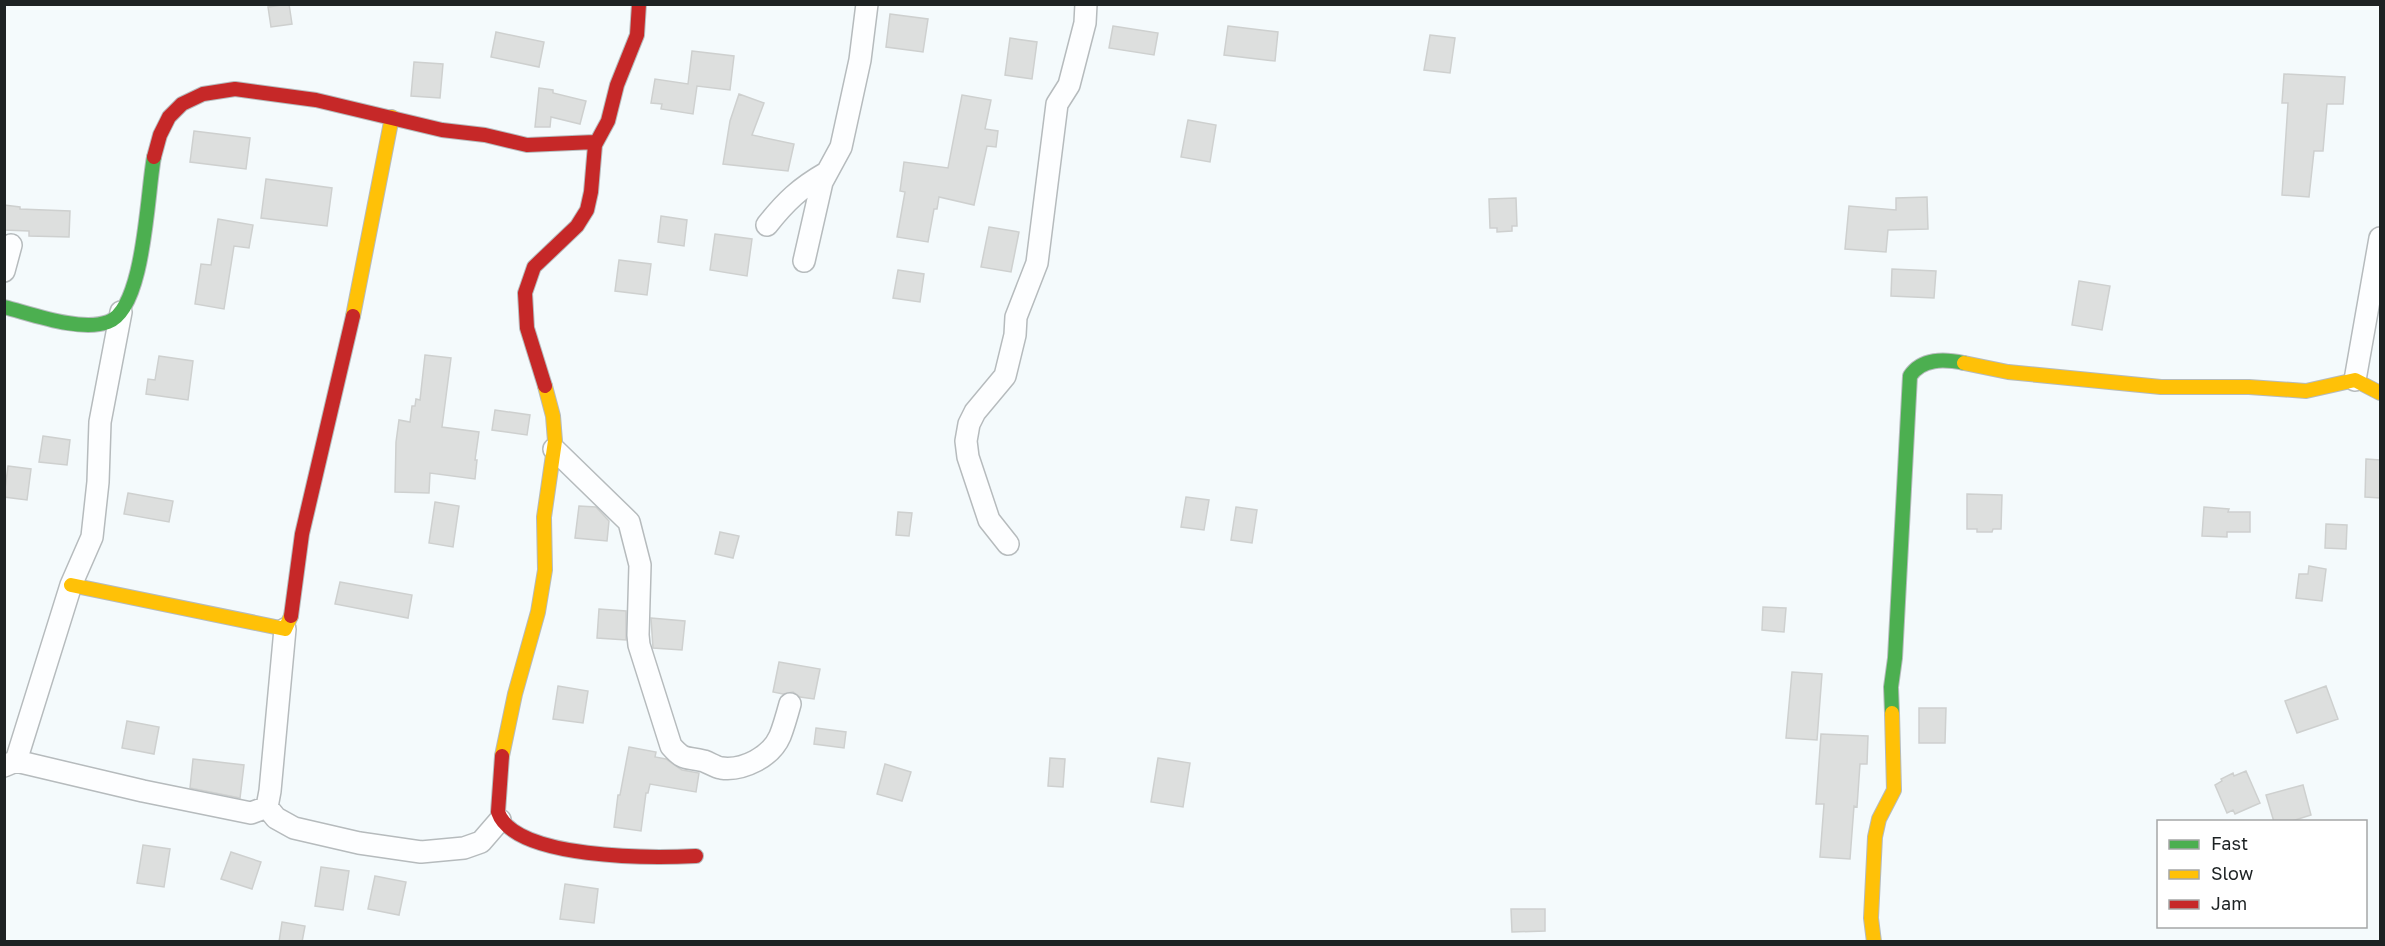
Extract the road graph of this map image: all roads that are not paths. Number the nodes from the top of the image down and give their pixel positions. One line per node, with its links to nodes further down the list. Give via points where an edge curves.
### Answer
1 (639, 4): 5 (street, via 639,34 618,81 608,121)
2 (867, 4): 6 (street, via 860,60 841,147)
3 (1086, 4): 17 (street, via 1069,85 1057,104 1037,263 1016,317 1005,376 975,412 966,441 989,520)
4 (392, 117): 5 (street, via 527,145); 13 (street, via 243,89 199,95 180,105 167,122 154,153 140,264); 19 (street, via 351,328 302,534 290,621)
5 (595, 142): 16 (street, via 590,201 583,219 537,262 525,294 535,358 554,416)
6 (826, 172): 7 (street, via 787,200); 10 (street)
7 (767, 225)
8 (2380, 238): 14 (street)
9 (11, 245): 11 (street)
10 (804, 261)
11 (4, 271)
12 (4, 307): 13 (street, via 49,319 88,323 108,322)
13 (121, 312): 18 (street, via 100,422 93,537)
14 (2355, 380): 15 (street); 25 (street, via 2306,391 2161,387 2008,372 1956,361 1935,360 1916,367 1908,388 1895,658 1890,687 1894,790 1879,819 1875,837 1871,918)
15 (2380, 393)
16 (554, 449): 20 (street, via 629,522 640,565 639,645 671,746 688,760 704,761 719,768 751,763 764,756 779,738); 23 (street, via 544,517 545,572 538,616 511,707 498,785)
17 (1008, 544)
18 (71, 585): 19 (street); 21 (street)
19 (285, 629): 22 (street)
20 (790, 704)
21 (10, 763): 22 (street, via 251,813)
22 (267, 807): 23 (street, via 276,818 294,828 420,852 464,848 481,842)
23 (500, 820): 24 (street, via 519,835 582,851 628,857)
24 (696, 856)
25 (1874, 942)

